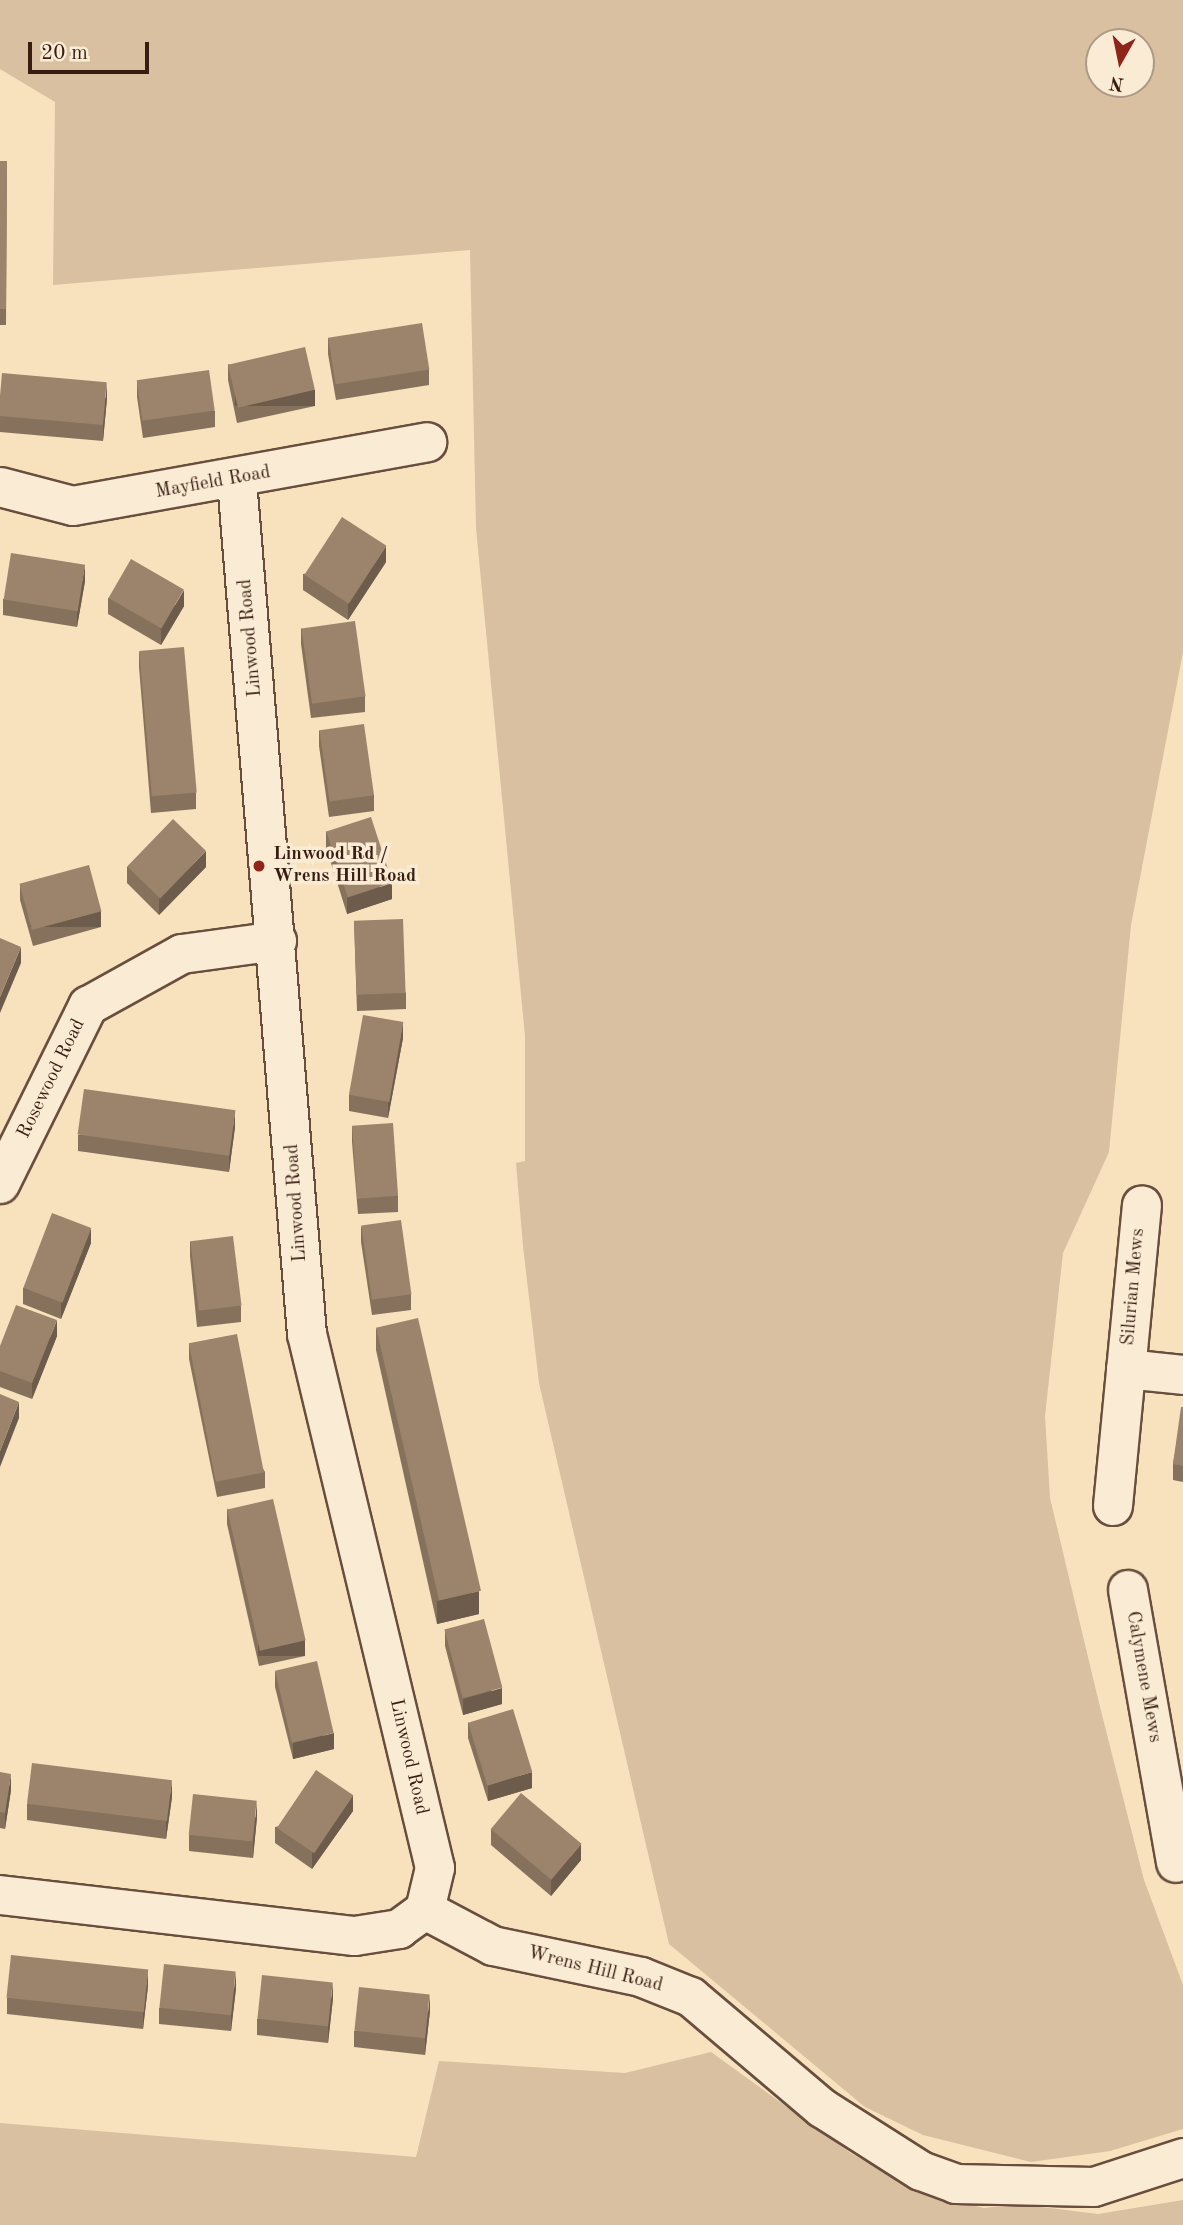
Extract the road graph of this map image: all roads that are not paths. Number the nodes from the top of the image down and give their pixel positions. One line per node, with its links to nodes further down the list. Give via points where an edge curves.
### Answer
1 (427, 442): 2 (street, Mayfield Road)
2 (237, 481): 3 (street, Mayfield Road, via 73,506); 4 (street, Linwood Road)
3 (0, 487)
4 (277, 941): 5 (street, Rosewood Road, via 181,954 88,1006); 14 (street, Linwood Road, via 307,1334 435,1868)
5 (0, 1184)
6 (1142, 1205): 7 (street, Silurian Mews)
7 (1126, 1369): 8 (street, Silurian Mews); 9 (street, Silurian Mews)
8 (1183, 1375)
9 (1113, 1506)
10 (1128, 1590): 11 (street, Calymene Mews)
11 (1171, 1761): 12 (street, Calymene Mews)
12 (1175, 1863)
13 (0, 1895): 14 (street, via 355,1936 399,1929)
14 (425, 1910): 15 (street, Wrens Hill Road, via 493,1946 641,1978 691,1997 822,2108 921,2171 956,2184 1094,2187)
15 (1183, 2158)

